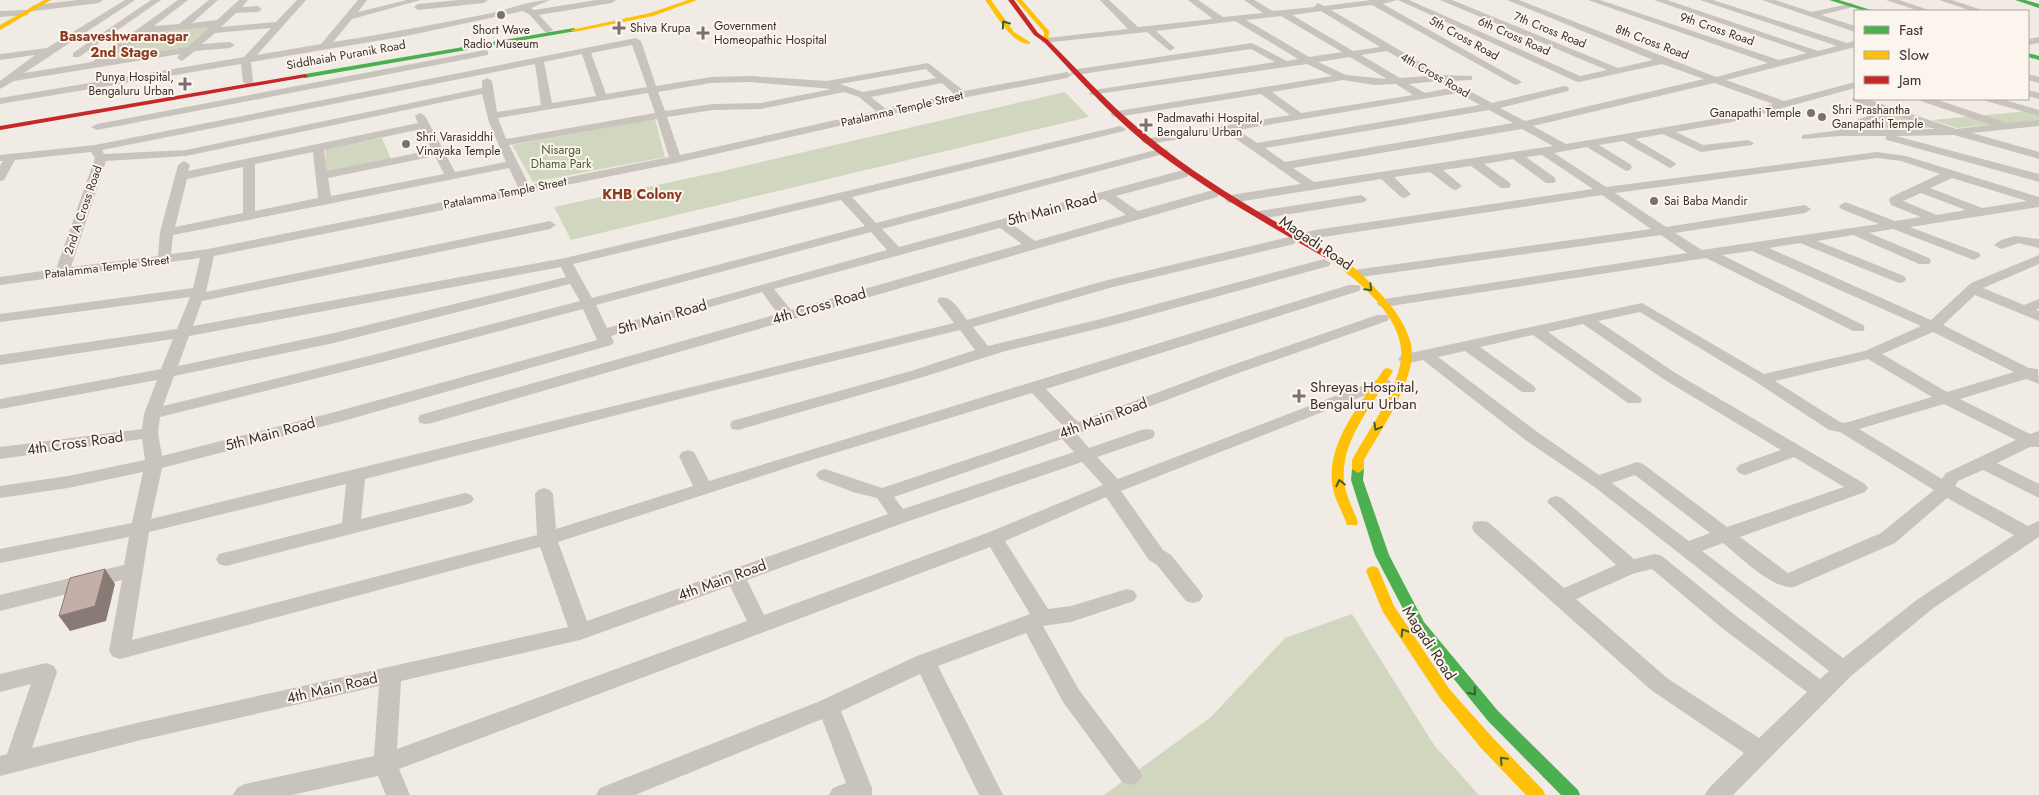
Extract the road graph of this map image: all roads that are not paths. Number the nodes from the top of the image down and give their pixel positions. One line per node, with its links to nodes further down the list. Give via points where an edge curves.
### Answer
1 (48, 0): 45 (main road)
2 (99, 0): 45 (street)
3 (130, 0): 84 (street)
4 (157, 0): 84 (street)
5 (184, 0): 69 (street)
6 (214, 0): 65 (street)
7 (302, 0): 64 (street)
8 (363, 0): 60 (street)
9 (484, 0): 52 (street); 58 (street)
10 (503, 0): 50 (street)
11 (546, 0): 50 (street)
12 (612, 0): 53 (street)
13 (680, 0): 70 (main road, Siddhaiah Puranik Road, via 641,14)
14 (694, 0): 78 (main road, Siddhaiah Puranik Road, via 633,19)
15 (988, 0): 16 (main road, one-way to 15, via 1031,45 1012,33)
16 (1000, 0)
17 (1011, 0): 74 (main road, via 1036,34)
18 (1019, 0): 74 (main road, Magadi Road, via 1047,32)
19 (1104, 0): 71 (street)
20 (1192, 0): 62 (street)
21 (1248, 0): 56 (street)
22 (1307, 0): 43 (street, 4th Cross Road)
23 (1393, 0): 38 (street)
24 (1402, 0): 106 (street, 6th Cross Road)
25 (1444, 0): 98 (street, 7th Cross Road)
26 (1511, 0): 92 (street, 8th Cross Road)
27 (1592, 0): 95 (street, 9th Cross Road)
28 (1658, 0): 40 (street)
29 (1688, 0): 40 (street)
30 (1704, 0): 76 (street)
31 (1766, 0): 57 (street)
32 (1832, 0): 41 (main road)
33 (1890, 0): 48 (street)
34 (1943, 0): 49 (street)
35 (2018, 0): 42 (main road)
36 (243, 1): 37 (street); 46 (street)
37 (267, 1)
38 (1373, 2): 39 (street); 111 (street, 5th Cross Road)
39 (1355, 4): 43 (street); 51 (street)
40 (1668, 4): 86 (street)
41 (1850, 5): 47 (main road); 57 (street)
42 (2039, 6)
43 (1320, 8): 54 (street); 80 (street, 4th Cross Road)
44 (258, 9): 46 (street)
45 (30, 10): 55 (street); 66 (main road)
46 (233, 10): 63 (street)
47 (1868, 10)
48 (1925, 10)
49 (1978, 10)
50 (514, 11): 53 (street); 58 (street)
51 (1370, 12)
52 (415, 13): 58 (street); 60 (street); 77 (street)
53 (533, 13): 70 (street)
54 (1283, 13): 56 (street); 83 (street)
55 (0, 14)
56 (1271, 14): 61 (street)
57 (1811, 15): 68 (street)
58 (486, 16)
59 (250, 17): 63 (street)
60 (349, 17): 77 (street)
61 (1238, 19): 62 (street); 91 (street)
62 (1222, 21): 67 (street)
63 (218, 24): 64 (street); 65 (street); 73 (street)
64 (278, 25): 93 (street)
65 (181, 27): 69 (street)
66 (0, 28)
67 (1149, 29): 71 (street); 79 (street)
68 (1854, 29)
69 (141, 30): 85 (street)
70 (548, 30): 78 (main road, Siddhaiah Puranik Road)
71 (1136, 31): 74 (street)
72 (239, 36): 73 (street)
73 (203, 38): 82 (street)
74 (1046, 41): 99 (main road, Magadi Road)
75 (230, 45): 82 (street)
76 (1851, 45): 86 (street)
77 (324, 47): 93 (street)
78 (483, 47): 97 (street); 101 (main road, Siddhaiah Puranik Road); 109 (main road, Siddhaiah Puranik Road)
79 (1170, 48)
80 (1389, 48): 83 (street); 104 (street, 4th Cross Road)
81 (586, 51): 90 (street); 115 (street, via 636,41); 126 (street)
82 (188, 52): 87 (street); 96 (street); 100 (street)
83 (1350, 53): 91 (street); 110 (street)
84 (62, 54): 85 (street); 88 (street); 103 (street, via 39,57)
85 (108, 54): 96 (street)
86 (1820, 54): 95 (street)
87 (220, 55)
88 (0, 57)
89 (1047, 59): 99 (main road, Magadi Road)
90 (539, 60): 97 (street); 134 (street)
91 (1308, 60): 94 (street); 102 (street)
92 (1663, 60): 98 (street); 108 (street, 8th Cross Road)
93 (246, 61): 100 (street); 109 (street)
94 (1284, 63): 99 (street, Patalamma Temple Street, via 1252,46); 121 (street)
95 (1777, 63): 108 (street)
96 (95, 65): 103 (street)
97 (487, 70): 117 (street); 127 (street)
98 (1618, 71): 106 (street)
99 (1071, 73): 121 (main road, Magadi Road); 123 (street, Patalamma Temple Street); 153 (main road, Magadi Road)
100 (165, 74): 131 (street)
101 (325, 77): 127 (street); 137 (main road, Siddhaiah Puranik Road); 150 (street)
102 (1343, 77): 110 (street, via 1356,81); 119 (street)
103 (11, 78): 114 (street)
104 (1440, 78): 105 (street); 110 (street); 118 (street, 4th Cross Road)
105 (1468, 78)
106 (1579, 79): 135 (street)
107 (944, 80): 112 (street, via 928,66); 122 (street); 123 (street)
108 (1715, 80): 133 (street, 8th Cross Road); 148 (street)
109 (248, 82): 145 (main road, Siddhaiah Puranik Road)
110 (1398, 82): 124 (street)
111 (1517, 82)
112 (828, 84): 115 (street, via 740,79); 116 (street)
113 (1854, 85): 120 (street)
114 (0, 86)
115 (652, 89): 126 (street); 144 (street)
116 (848, 89): 122 (street); 144 (street, via 773,104 745,106 734,112)
117 (486, 90): 132 (street); 141 (street)
118 (1460, 90): 124 (street); 135 (street, 4th Cross Road)
119 (1264, 91): 140 (street); 142 (street)
120 (1834, 91): 125 (street); 133 (street)
121 (1094, 93): 140 (main road, Magadi Road)
122 (863, 95): 138 (street)
123 (962, 95): 138 (street, Patalamma Temple Street)
124 (1423, 96): 142 (street)
125 (1854, 97)
126 (602, 98): 134 (street)
127 (338, 100): 143 (street); 169 (street)
128 (1862, 100): 136 (street)
129 (1928, 100): 149 (street)
130 (1994, 100): 139 (street)
131 (0, 101)
132 (415, 105): 143 (street); 147 (street)
133 (1784, 105): 154 (street, via 1732,120)
134 (547, 107): 141 (street)
135 (1490, 107): 148 (street, 4th Cross Road); 163 (street)
136 (1892, 111): 156 (street); 157 (street, via 1841,129)
137 (96, 112): 150 (street, 2nd A Cross Road); 152 (main road, Siddhaiah Puranik Road)
138 (885, 112): 174 (street, Patalamma Temple Street)
139 (2039, 113)
140 (1116, 114): 165 (main road, Magadi Road)
141 (493, 116): 160 (street)
142 (1299, 116): 151 (street)
143 (349, 119): 170 (street)
144 (663, 121): 160 (street); 174 (street)
145 (0, 123)
146 (2039, 123): 149 (street)
147 (425, 125): 164 (street); 168 (street)
148 (1523, 125): 166 (street, 4th Cross Road); 179 (street)
149 (2007, 126): 156 (street)
150 (97, 127): 169 (street, 2nd A Cross Road)
151 (1227, 127): 163 (street); 165 (street)
152 (0, 128)
153 (1120, 129): 165 (main road, Magadi Road); 201 (street)
154 (1666, 131): 159 (street); 161 (street, via 1701,149)
155 (1870, 132): 156 (street); 157 (street); 189 (street)
156 (1955, 132): 172 (street)
157 (1840, 133): 158 (street)
158 (1807, 137)
159 (1626, 138): 162 (street); 178 (street)
160 (503, 143): 177 (street)
161 (1748, 143)
162 (1590, 144): 166 (street); 180 (street)
163 (1254, 147): 179 (street)
164 (318, 148): 175 (street); 186 (street)
165 (1155, 148): 183 (main road, Magadi Road); 202 (main road, Magadi Road); 215 (street)
166 (1565, 148): 167 (street)
167 (1544, 151): 171 (street); 197 (street)
168 (438, 152): 186 (street); 187 (street)
169 (98, 153): 170 (street); 173 (street); 234 (street, 2nd A Cross Road, via 86,208)
170 (186, 153): 185 (street)
171 (1515, 155): 176 (street); 190 (street)
172 (2039, 156)
173 (6, 157): 188 (street)
174 (676, 159): 196 (street, Patalamma Temple Street)
175 (249, 162): 185 (street); 210 (street)
176 (1474, 162): 181 (street); 192 (street)
177 (513, 164): 187 (street); 196 (street)
178 (1670, 164)
179 (1282, 166): 193 (street)
180 (1626, 167)
181 (1432, 168): 184 (street); 194 (street)
182 (1952, 173): 195 (street); 197 (street, via 1902,158 1877,155); 204 (street)
183 (1183, 174): 198 (main road, Magadi Road); 200 (street, 5th Main Road)
184 (1384, 175): 191 (street); 199 (street)
185 (182, 176): 217 (street)
186 (322, 176): 203 (street)
187 (451, 176): 203 (street)
188 (0, 177)
189 (2039, 178)
190 (1550, 180)
191 (1342, 181): 193 (street); 209 (street, via 1365,202)
192 (1506, 185)
193 (1312, 186): 202 (street)
194 (1456, 186)
195 (1920, 188): 207 (street); 211 (street, via 1895,202)
196 (525, 189): 226 (street, Patalamma Temple Street)
197 (1604, 192): 216 (street); 219 (street, via 1437,215)
198 (1213, 194): 208 (street, 4th Cross Road); 219 (main road, Magadi Road)
199 (1405, 194)
200 (1106, 195): 208 (street); 212 (street, 5th Main Road)
201 (844, 196): 215 (street); 232 (street)
202 (1230, 199): 209 (main road, Magadi Road)
203 (325, 201): 210 (street)
204 (2039, 202): 207 (street, 4th Main Road)
205 (1845, 206): 214 (street)
206 (1805, 209): 216 (street)
207 (1984, 212): 211 (street, 4th Main Road)
208 (1135, 215): 222 (street, 4th Cross Road)
209 (1259, 215): 219 (main road, Magadi Road)
210 (249, 216): 217 (street)
211 (1936, 219): 214 (street, 4th Main Road)
212 (1002, 223): 222 (street); 225 (street, 5th Main Road)
213 (550, 225): 241 (street)
214 (1894, 226): 218 (street, 4th Main Road); 228 (street)
215 (874, 228): 225 (street); 243 (street)
216 (1663, 231): 227 (street); 238 (street)
217 (167, 232): 230 (street)
218 (1856, 232): 220 (street, 4th Main Road); 231 (street)
219 (1295, 240): 233 (main road, Magadi Road); 238 (main road, Magadi Road); 251 (street, via 1109,284)
220 (1803, 240): 224 (street, 4th Main Road); 236 (street)
221 (2039, 244): 223 (street, via 2016,238)
222 (1032, 245): 246 (street, 4th Cross Road)
223 (2001, 245)
224 (1755, 248): 227 (street, 4th Main Road); 252 (street)
225 (896, 252): 239 (street, 5th Main Road)
226 (208, 253): 230 (street, Patalamma Temple Street); 241 (street)
227 (1703, 254): 247 (street, 4th Main Road); 253 (street)
228 (1974, 256)
229 (2039, 258): 240 (street)
230 (164, 260): 234 (street, Patalamma Temple Street)
231 (1924, 261)
232 (565, 262): 235 (street); 255 (street)
233 (1324, 263): 238 (main road, Magadi Road); 258 (street)
234 (62, 273): 237 (street, Patalamma Temple Street)
235 (574, 279): 243 (street); 264 (street, via 334,338)
236 (1899, 279)
237 (0, 281)
238 (1354, 281): 247 (main road, Magadi Road); 268 (street)
239 (765, 287): 246 (street); 256 (street, 5th Main Road)
240 (1972, 289): 245 (street); 252 (street)
241 (198, 294): 249 (street); 255 (street)
242 (944, 302): 251 (street)
243 (588, 303): 256 (street); 273 (street)
244 (2039, 303): 245 (street)
245 (2024, 310): 248 (street)
246 (787, 315): 274 (street, 4th Cross Road)
247 (1384, 317): 262 (main road, Magadi Road, via 1397,322 1404,340); 277 (street, 4th Main Road)
248 (2039, 317)
249 (0, 318)
250 (1586, 320): 254 (street); 266 (street, via 1642,307); 282 (street, via 1671,378)
251 (963, 325): 258 (street); 291 (street)
252 (1933, 326): 259 (street); 265 (street)
253 (1858, 328)
254 (1537, 331): 257 (street); 271 (street)
255 (182, 332): 263 (street); 264 (street)
256 (602, 334): 287 (street, 5th Main Road, via 606,342)
257 (1469, 346): 261 (street); 269 (street)
258 (985, 352): 275 (street)
259 (1870, 354): 266 (street); 270 (street)
260 (1390, 355): 267 (main road, Magadi Road)
261 (1426, 355): 262 (street); 292 (street)
262 (1406, 359): 267 (main road, Magadi Road)
263 (0, 360)
264 (167, 373): 272 (street); 273 (street)
265 (2035, 373): 270 (street)
266 (1762, 379): 276 (street, via 1835,426)
267 (1390, 384): 293 (street); 306 (main road, Magadi Road, one-way to 267, via 1338,482 1338,464 1352,427); 341 (main road, Magadi Road, one-way to 341, via 1358,460 1357,480 1382,555 1419,626 1493,716)
268 (1035, 387): 277 (street); 288 (street)
269 (1528, 389)
270 (1946, 398): 276 (street); 280 (street)
271 (1634, 400)
272 (0, 404)
273 (152, 414): 278 (street)
274 (426, 419)
275 (738, 424)
276 (1845, 428): 294 (street)
277 (1070, 431): 281 (street, 4th Main Road); 284 (street)
278 (150, 433): 283 (street, 4th Cross Road); 287 (street)
279 (1147, 434): 284 (street, 4th Main Road)
280 (2036, 441): 286 (street)
281 (1030, 444): 289 (street); 298 (street, 4th Main Road)
282 (1795, 451): 290 (street); 308 (street, via 1859,488)
283 (0, 453)
284 (1086, 455): 289 (street, 4th Main Road); 293 (street)
285 (688, 456): 295 (street)
286 (1984, 463): 294 (street, via 1952,477); 296 (street)
287 (154, 464): 299 (street); 304 (street)
288 (810, 467): 295 (street); 298 (street)
289 (1048, 467): 302 (street, 4th Main Road)
290 (1745, 469)
291 (356, 476): 304 (street); 305 (street)
292 (1597, 482): 308 (street, via 1637,468); 311 (street)
293 (1112, 488): 309 (street); 319 (street, via 1156,555 1164,560)
294 (1944, 488): 307 (street); 308 (street, via 1939,496 1888,538 1794,580 1781,578)
295 (704, 489): 310 (street)
296 (2039, 492)
297 (544, 494): 310 (street)
298 (882, 494): 302 (street)
299 (2, 495)
300 (466, 499): 305 (street)
301 (1556, 502): 315 (street)
302 (899, 517): 317 (street, 4th Main Road)
303 (1480, 527): 320 (street)
304 (140, 528): 312 (street); 316 (street)
305 (351, 528): 313 (street)
306 (1356, 530)
307 (2034, 531): 326 (street, via 1925,604)
308 (1724, 536): 311 (street)
309 (994, 538): 322 (street); 323 (street)
310 (547, 539): 316 (street, via 120,651); 324 (street)
311 (1686, 549): 326 (street)
312 (0, 556)
313 (226, 559)
314 (1370, 564): 340 (main road, Magadi Road, one-way to 314, via 1445,694 1388,608)
315 (1630, 567): 320 (street); 329 (street, via 1655,561)
316 (133, 570): 321 (street)
317 (735, 576): 323 (street); 324 (street, 4th Main Road)
318 (1126, 596): 322 (street, via 1071,614)
319 (1193, 596)
320 (1559, 596): 331 (street, via 1659,684)
321 (0, 603)
322 (1037, 620): 325 (street); 334 (street, via 1071,696)
323 (759, 626): 333 (street)
324 (580, 632): 327 (street, 4th Main Road)
325 (925, 662): 330 (street); 339 (street)
326 (1843, 670): 329 (street)
327 (391, 674): 332 (street, 4th Main Road, via 150,728); 333 (street)
328 (0, 683): 332 (street, via 46,672)
329 (1821, 691): 331 (street)
330 (828, 707): 335 (street); 338 (street)
331 (1760, 751): 342 (street)
332 (8, 764)
333 (385, 764): 336 (street); 337 (street)
334 (1130, 774)
335 (854, 793)
336 (246, 795)
337 (398, 795)
338 (608, 795)
339 (991, 795)
340 (1537, 795)
341 (1572, 795)
342 (1717, 795)

